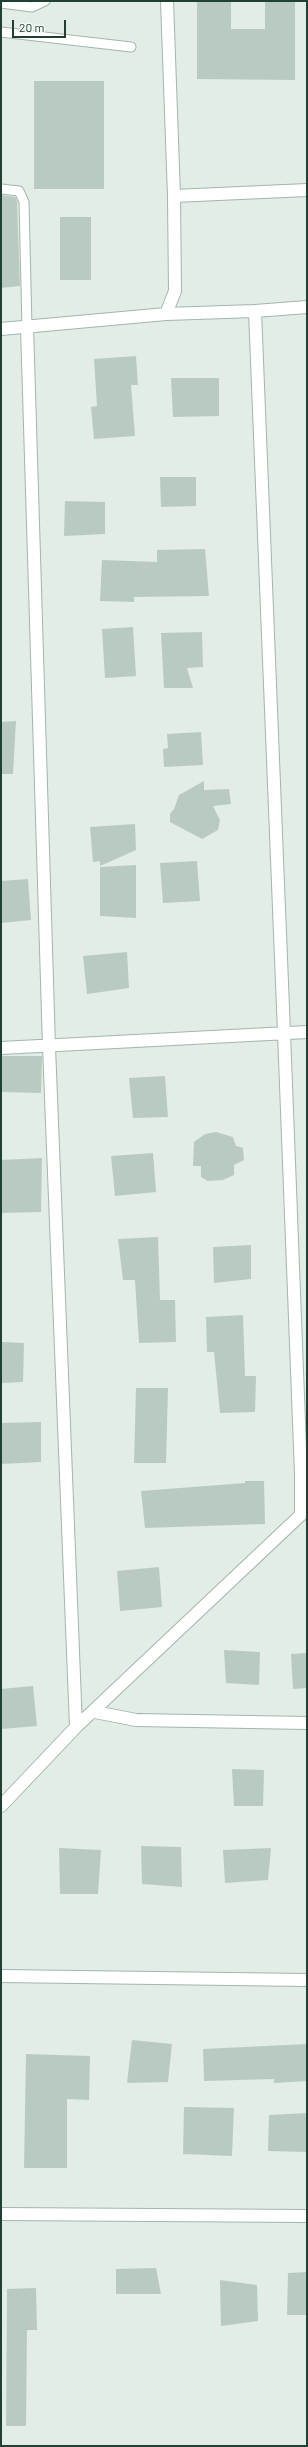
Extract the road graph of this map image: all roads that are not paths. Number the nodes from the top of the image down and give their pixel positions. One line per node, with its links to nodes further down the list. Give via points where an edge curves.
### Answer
1 (45, 1): 3 (lane, via 32,7)
2 (167, 1): 8 (street)
3 (1, 3)
4 (1, 32): 5 (lane)
5 (131, 47)
6 (1, 189): 12 (lane, via 19,191 24,202)
7 (307, 190): 8 (street)
8 (174, 196): 11 (street, via 174,291)
9 (307, 306): 10 (street)
10 (255, 311): 11 (street); 15 (street)
11 (166, 314): 12 (street)
12 (27, 327): 13 (street); 16 (street)
13 (1, 329)
14 (307, 1032): 15 (street)
15 (284, 1033): 16 (street); 18 (street)
16 (49, 1047): 17 (street); 21 (street)
17 (1, 1048)
18 (304, 1512): 19 (street)
19 (95, 1712): 20 (street, via 136,1720); 21 (street)
20 (307, 1723)
21 (76, 1727): 22 (street)
22 (1, 1806)
23 (1, 1976): 24 (street)
24 (307, 1980)
25 (1, 2214): 26 (street)
26 (307, 2216)

